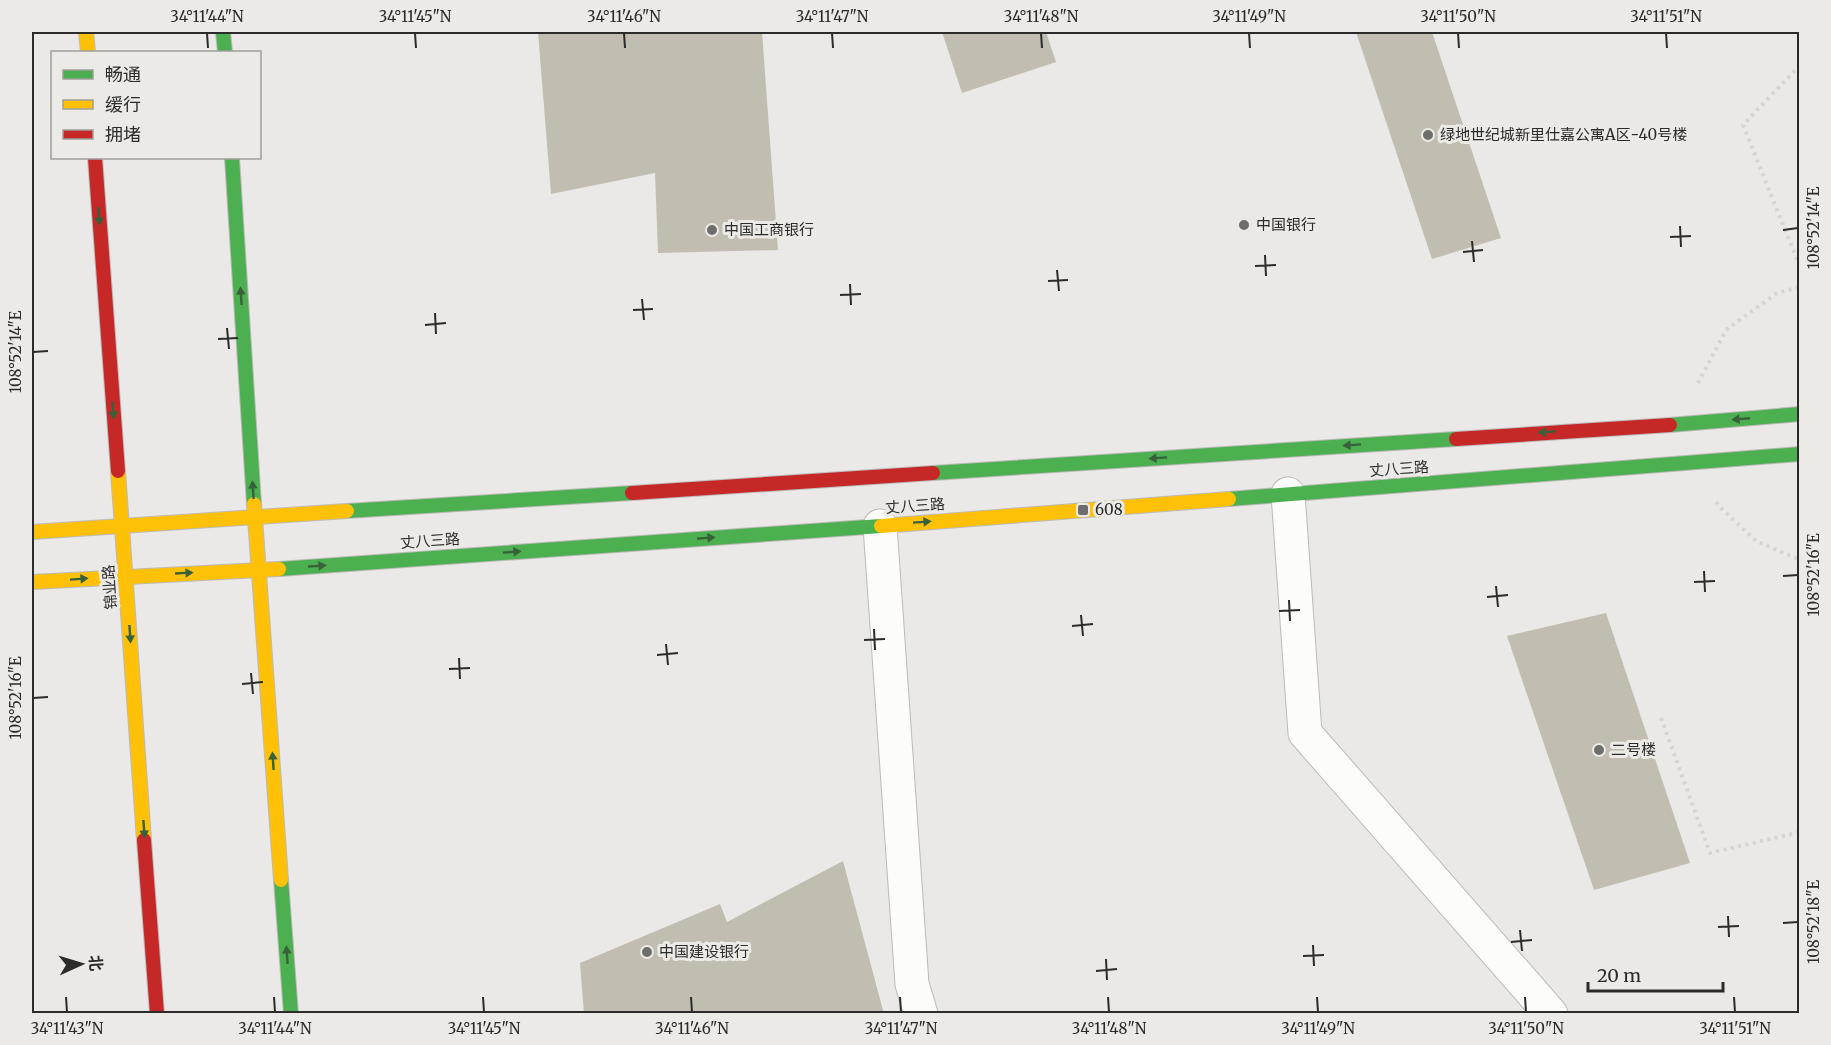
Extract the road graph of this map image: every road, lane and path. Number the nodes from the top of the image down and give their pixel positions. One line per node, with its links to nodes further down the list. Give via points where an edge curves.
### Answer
1 (86, 32): 3 (street)
2 (223, 32): 4 (street)
3 (87, 51)
4 (225, 51)
5 (1800, 65): 8 (path, via 1743,125)
6 (95, 159): 13 (street, 锦业路, one-way to 13)
7 (232, 159): 12 (street, one-way to 7)
8 (1800, 267)
9 (1800, 414): 12 (street, 丈八三路, one-way to 12)
10 (1800, 454): 11 (street, 丈八三路)
11 (1288, 494): 14 (street, 丈八三路, one-way to 11); 24 (street, via 1305,733)
12 (255, 516): 13 (street, 丈八三路); 16 (street)
13 (121, 526): 15 (street, 丈八三路); 17 (street, 锦业路)
14 (879, 526): 16 (street, 丈八三路, one-way to 14); 23 (street, via 912,984)
15 (32, 532)
16 (259, 570): 17 (street, 丈八三路, one-way to 16); 22 (street, one-way to 16)
17 (126, 576): 18 (street, 丈八三路, one-way to 17); 21 (street, 锦业路, one-way to 21)
18 (32, 582)
19 (1661, 718): 20 (path, via 1710,853)
20 (1800, 832)
21 (157, 1014)
22 (291, 1014)
23 (921, 1014)
24 (1551, 1014)

